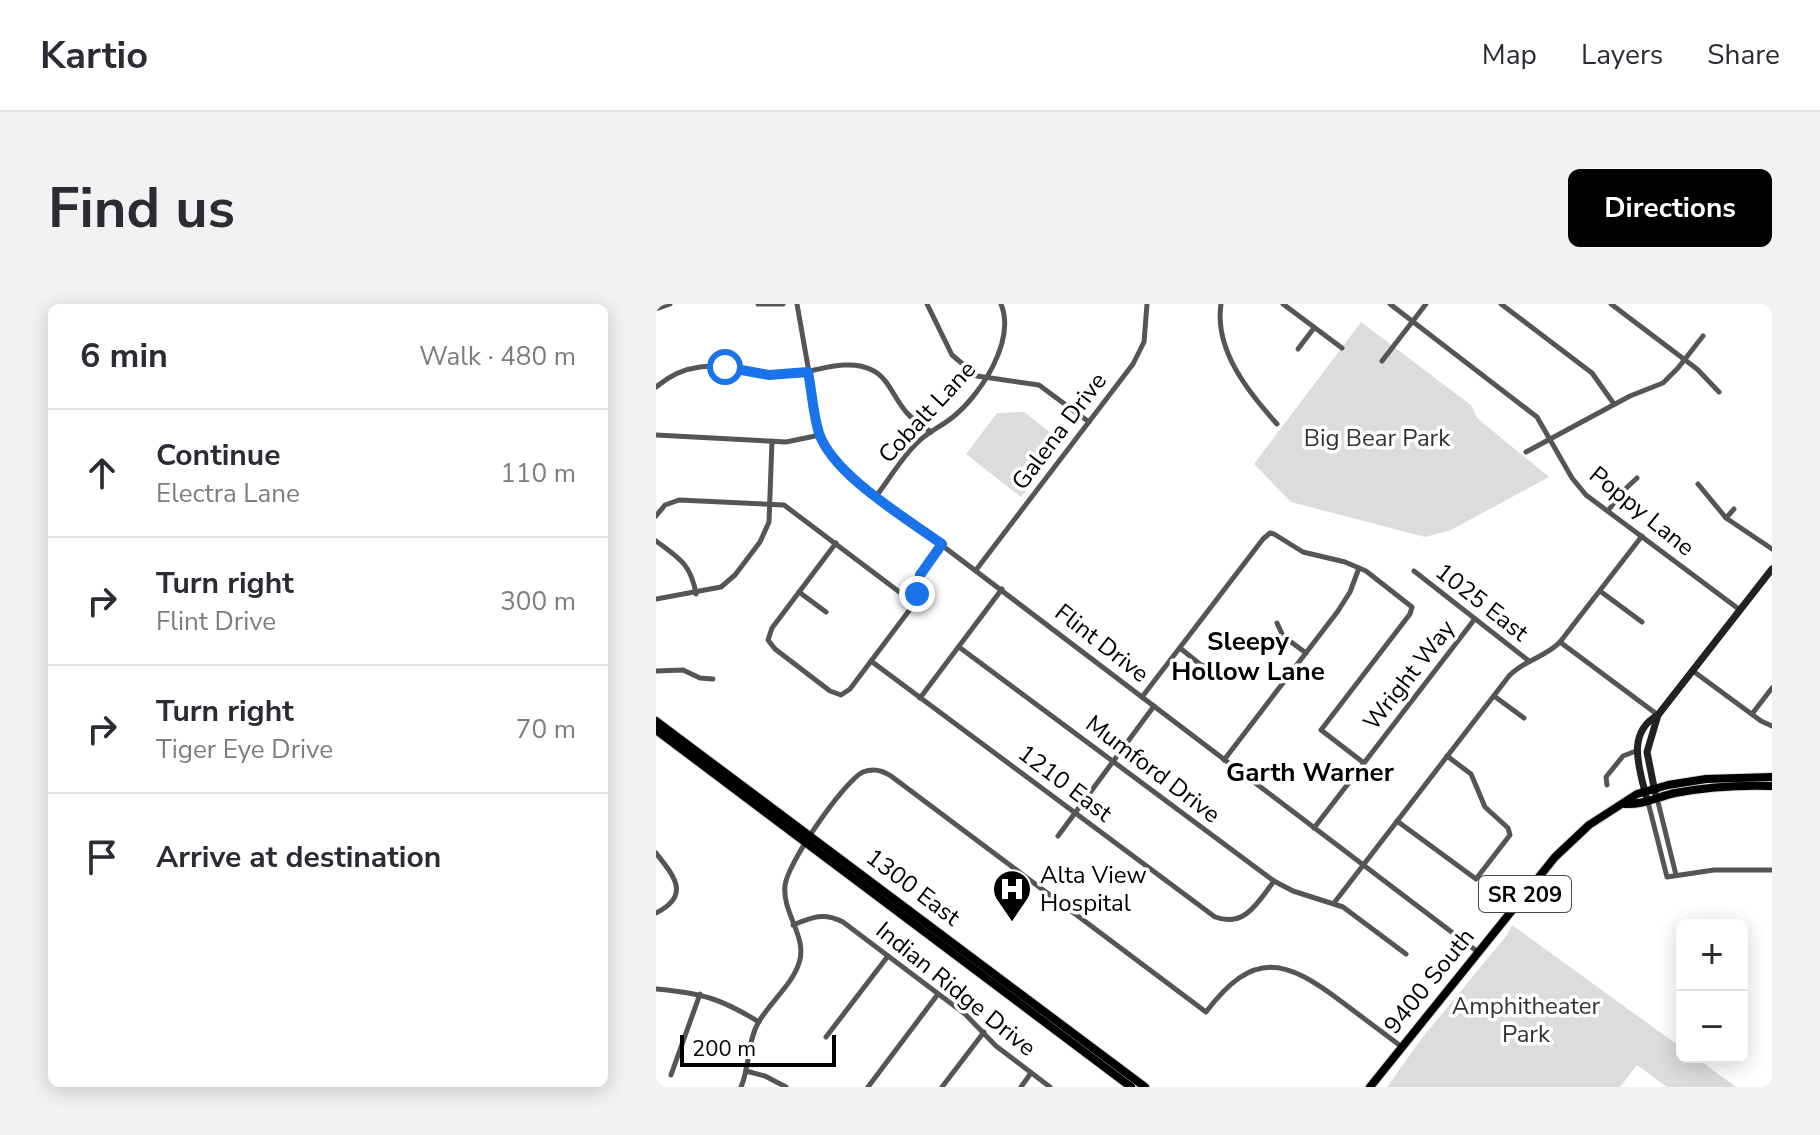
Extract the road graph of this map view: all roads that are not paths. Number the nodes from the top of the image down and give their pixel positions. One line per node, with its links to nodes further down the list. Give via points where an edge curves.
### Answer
1 (670, 304): 14 (street)
2 (758, 304): 3 (street)
3 (783, 304)
4 (797, 304): 22 (street, Flint Drive)
5 (927, 304): 23 (street, via 952,355)
6 (1001, 304): 23 (street, Cobalt Lane, via 1001,343)
7 (1147, 304): 27 (street, Galena Drive, via 1139,354)
8 (1221, 304): 28 (street, via 1234,367)
9 (1283, 304): 16 (street)
10 (1390, 304): 15 (street, Poppy Lane)
11 (1426, 304): 15 (street)
12 (1501, 304): 26 (street, via 1592,373)
13 (1611, 304): 20 (street)
14 (656, 309)
15 (1413, 321): 21 (street); 32 (street, Poppy Lane, via 1532,412)
16 (1314, 328): 18 (street); 19 (street)
17 (1703, 336): 20 (street)
18 (1342, 348)
19 (1298, 349)
20 (1685, 360): 25 (street); 26 (street, via 1663,383)
21 (1382, 361)
22 (808, 372): 24 (street, via 769,375 703,366); 29 (street, via 848,365 871,369 884,378 907,414); 31 (street, Flint Drive)
23 (986, 378): 27 (street, via 1039,385); 29 (street, Cobalt Lane, via 956,414)
24 (656, 387)
25 (1719, 392)
26 (1614, 404): 32 (street)
27 (1089, 422): 50 (street, Galena Drive)
28 (1277, 424)
29 (931, 432): 37 (street, Cobalt Lane)
30 (656, 435): 33 (street)
31 (820, 435): 33 (street); 37 (street, Flint Drive, via 837,463)
32 (1550, 439): 34 (street); 40 (street, Poppy Lane, via 1576,484)
33 (772, 441): 38 (street)
34 (1526, 452)
35 (1637, 478): 40 (street)
36 (1698, 484): 42 (street)
37 (877, 495): 46 (street, Flint Drive)
38 (769, 504): 41 (street, via 679,500); 45 (street, via 784,505); 55 (street, via 764,536 735,575 721,587)
39 (1734, 509): 42 (street)
40 (1608, 511): 43 (street, Poppy Lane)
41 (656, 516)
42 (1726, 518): 47 (street)
43 (1642, 536): 53 (street); 58 (street, Poppy Lane)
44 (656, 541): 55 (street, via 686,564)
45 (836, 543): 54 (street); 57 (street)
46 (942, 544): 50 (street, Flint Drive); 57 (street, via 920,575)
47 (1772, 549)
48 (1359, 568): 65 (street, via 1303,552 1270,533); 66 (street, via 1345,602); 88 (street, via 1412,607 1321,730)
49 (1772, 569): 58 (main road)
50 (976, 570): 52 (street, Flint Drive)
51 (1414, 571): 60 (street, 1025 East)
52 (1002, 589): 64 (street); 75 (street, Flint Drive)
53 (1600, 591): 61 (street); 63 (street)
54 (799, 592): 59 (street); 67 (street, via 772,628 768,640 775,649 841,695)
55 (696, 594): 56 (street)
56 (656, 599)
57 (914, 603): 67 (street)
58 (1740, 610): 71 (main road)
59 (826, 612)
60 (1474, 620): 68 (street, 1025 East); 88 (street, Wright Way)
61 (1642, 622)
62 (1277, 623): 66 (street, via 1283,636)
63 (1560, 642): 68 (street); 79 (street)
64 (959, 647): 76 (street); 87 (street, Mumford Drive)
65 (1180, 648): 69 (street, via 1201,665); 75 (street)
66 (1306, 653): 86 (street)
67 (871, 661): 76 (street, 1210 East)
68 (1529, 661): 74 (street)
69 (1216, 668)
70 (656, 671): 72 (street, via 683,670)
71 (1693, 671): 78 (street); 79 (main road)
72 (713, 679)
73 (1772, 688): 78 (street)
74 (1494, 696): 80 (street); 85 (street)
75 (1142, 697): 77 (street, Flint Drive)
76 (920, 698): 93 (street, 1210 East)
77 (1154, 706): 86 (street, Flint Drive); 87 (street)
78 (1752, 714): 82 (street)
79 (1658, 715): 84 (main road, via 1642,731); 92 (main road, via 1647,752)
80 (1524, 718)
81 (656, 721): 97 (main road, 1300 East)
82 (1772, 726)
83 (656, 730): 97 (main road, 1300 East)
84 (1636, 751): 90 (street, via 1621,758 1606,777); 92 (main road)
85 (1447, 756): 94 (street); 94 (street, via 1471,774 1485,807 1510,835 1476,879)
86 (1224, 760): 95 (street, Flint Drive)
87 (1113, 762): 93 (street); 102 (street, Mumford Drive)
88 (1364, 763): 95 (street, Wright Way)
89 (1772, 777): 92 (main road, SR 209, via 1706,779)
90 (1607, 785)
91 (1772, 786): 92 (main road, SR 209)
92 (1651, 795): 101 (street); 101 (street, via 1667,877); 106 (main road, 9400 South / SR 209, via 1597,819 1568,843)
93 (1075, 813): 96 (street); 102 (street, 1210 East, via 1215,917 1242,917)
94 (1397, 821): 99 (street)
95 (1313, 828): 99 (street, Flint Drive)
96 (1058, 836)
97 (808, 839): 105 (street, via 785,884 785,905); 115 (street, via 854,778 870,770 885,772 1206,1012 1242,975 1279,967 1315,982); 125 (main road, 1300 East); 126 (main road, 1300 East)
98 (656, 853): 104 (street, via 677,884 673,900)
99 (1363, 865): 103 (street); 106 (street, Flint Drive)
100 (1772, 870): 101 (street)
101 (1676, 875)
102 (1274, 881): 103 (street, Mumford Drive)
103 (1334, 903): 107 (street, Mumford Drive)
104 (656, 913)
105 (793, 925): 108 (street, Indian Ridge Drive, via 831,916); 112 (street, via 801,947 799,964)
106 (1478, 952): 115 (main road, 9400 South / SR 209)
107 (1406, 954)
108 (888, 956): 111 (street, Indian Ridge Drive); 114 (street)
109 (656, 989): 110 (street)
110 (700, 994): 112 (street); 118 (street)
111 (938, 994): 113 (street, Indian Ridge Drive); 121 (street)
112 (759, 1022): 116 (street)
113 (984, 1032): 117 (street, Indian Ridge Drive); 122 (street)
114 (826, 1037)
115 (1402, 1047): 127 (main road, 9400 South / SR 209)
116 (746, 1071): 119 (street); 120 (street)
117 (1031, 1073): 123 (street); 124 (street, Indian Ridge Drive)
118 (671, 1075)
119 (741, 1087)
120 (786, 1087)
121 (868, 1087)
122 (942, 1087)
123 (1021, 1087)
124 (1050, 1087)
125 (1131, 1087)
126 (1145, 1087)
127 (1370, 1087)

